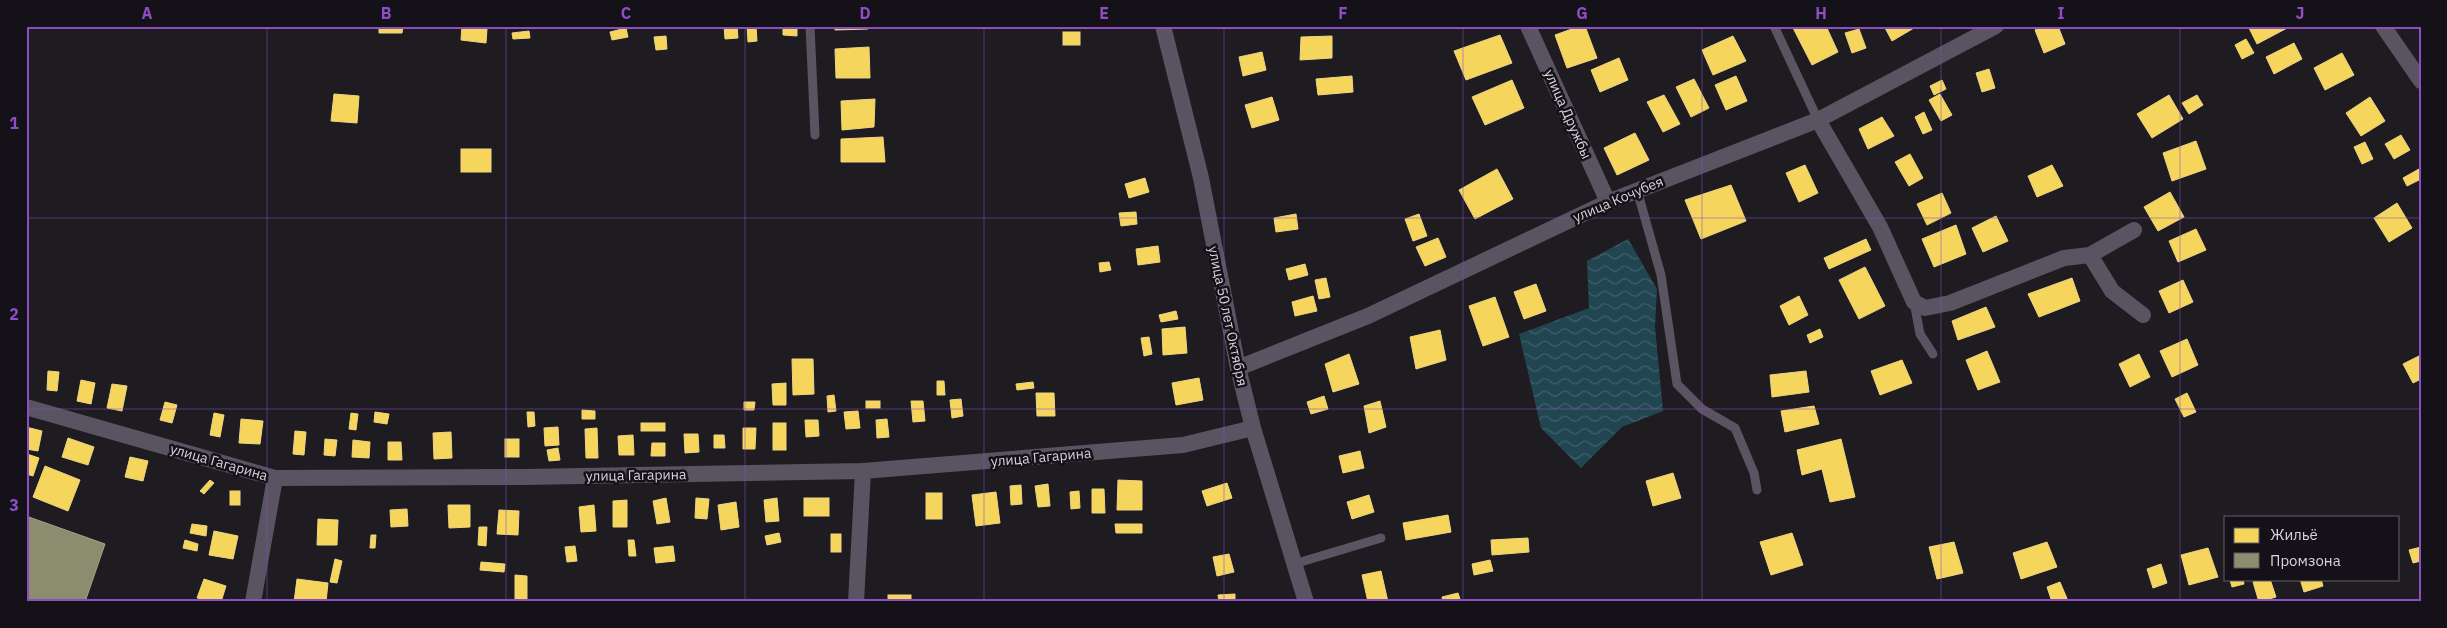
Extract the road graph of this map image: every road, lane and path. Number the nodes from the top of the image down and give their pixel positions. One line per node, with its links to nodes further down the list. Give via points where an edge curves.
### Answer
1 (810, 26): 9 (lane)
2 (1163, 26): 17 (street, улица 50 лет Октября, via 1201,178)
3 (1528, 26): 11 (street, улица Дружбы)
4 (1774, 26): 8 (lane)
5 (1996, 26): 8 (street, улица Кочубея)
6 (2383, 26): 7 (street)
7 (2421, 81)
8 (1818, 120): 10 (street, улица Кочубея); 14 (street, via 1880,227)
9 (815, 135)
10 (1637, 190): 11 (street, улица Кочубея); 22 (lane, via 1661,275 1677,384 1702,409 1735,428 1754,474)
11 (1608, 202): 17 (street, улица Кочубея, via 1368,316)
12 (2134, 230): 13 (street)
13 (2090, 255): 14 (street, via 2064,258 1950,303 1926,308); 15 (street, via 2112,291)
14 (1914, 302): 16 (lane, via 1920,334)
15 (2143, 314)
16 (1933, 354)
17 (1238, 368): 19 (street, улица 50 лет Октября)
18 (26, 407): 21 (street, улица Гагарина)
19 (1253, 428): 20 (street, улица Гагарина, via 1183,445); 24 (street, улица 50 лет Октября)
20 (863, 471): 21 (street, улица Гагарина); 26 (street)
21 (275, 478): 25 (street)
22 (1757, 490)
23 (1380, 538): 24 (lane)
24 (1294, 564): 27 (street, улица 50 лет Октября)
25 (253, 602)
26 (856, 602)
27 (1306, 602)

